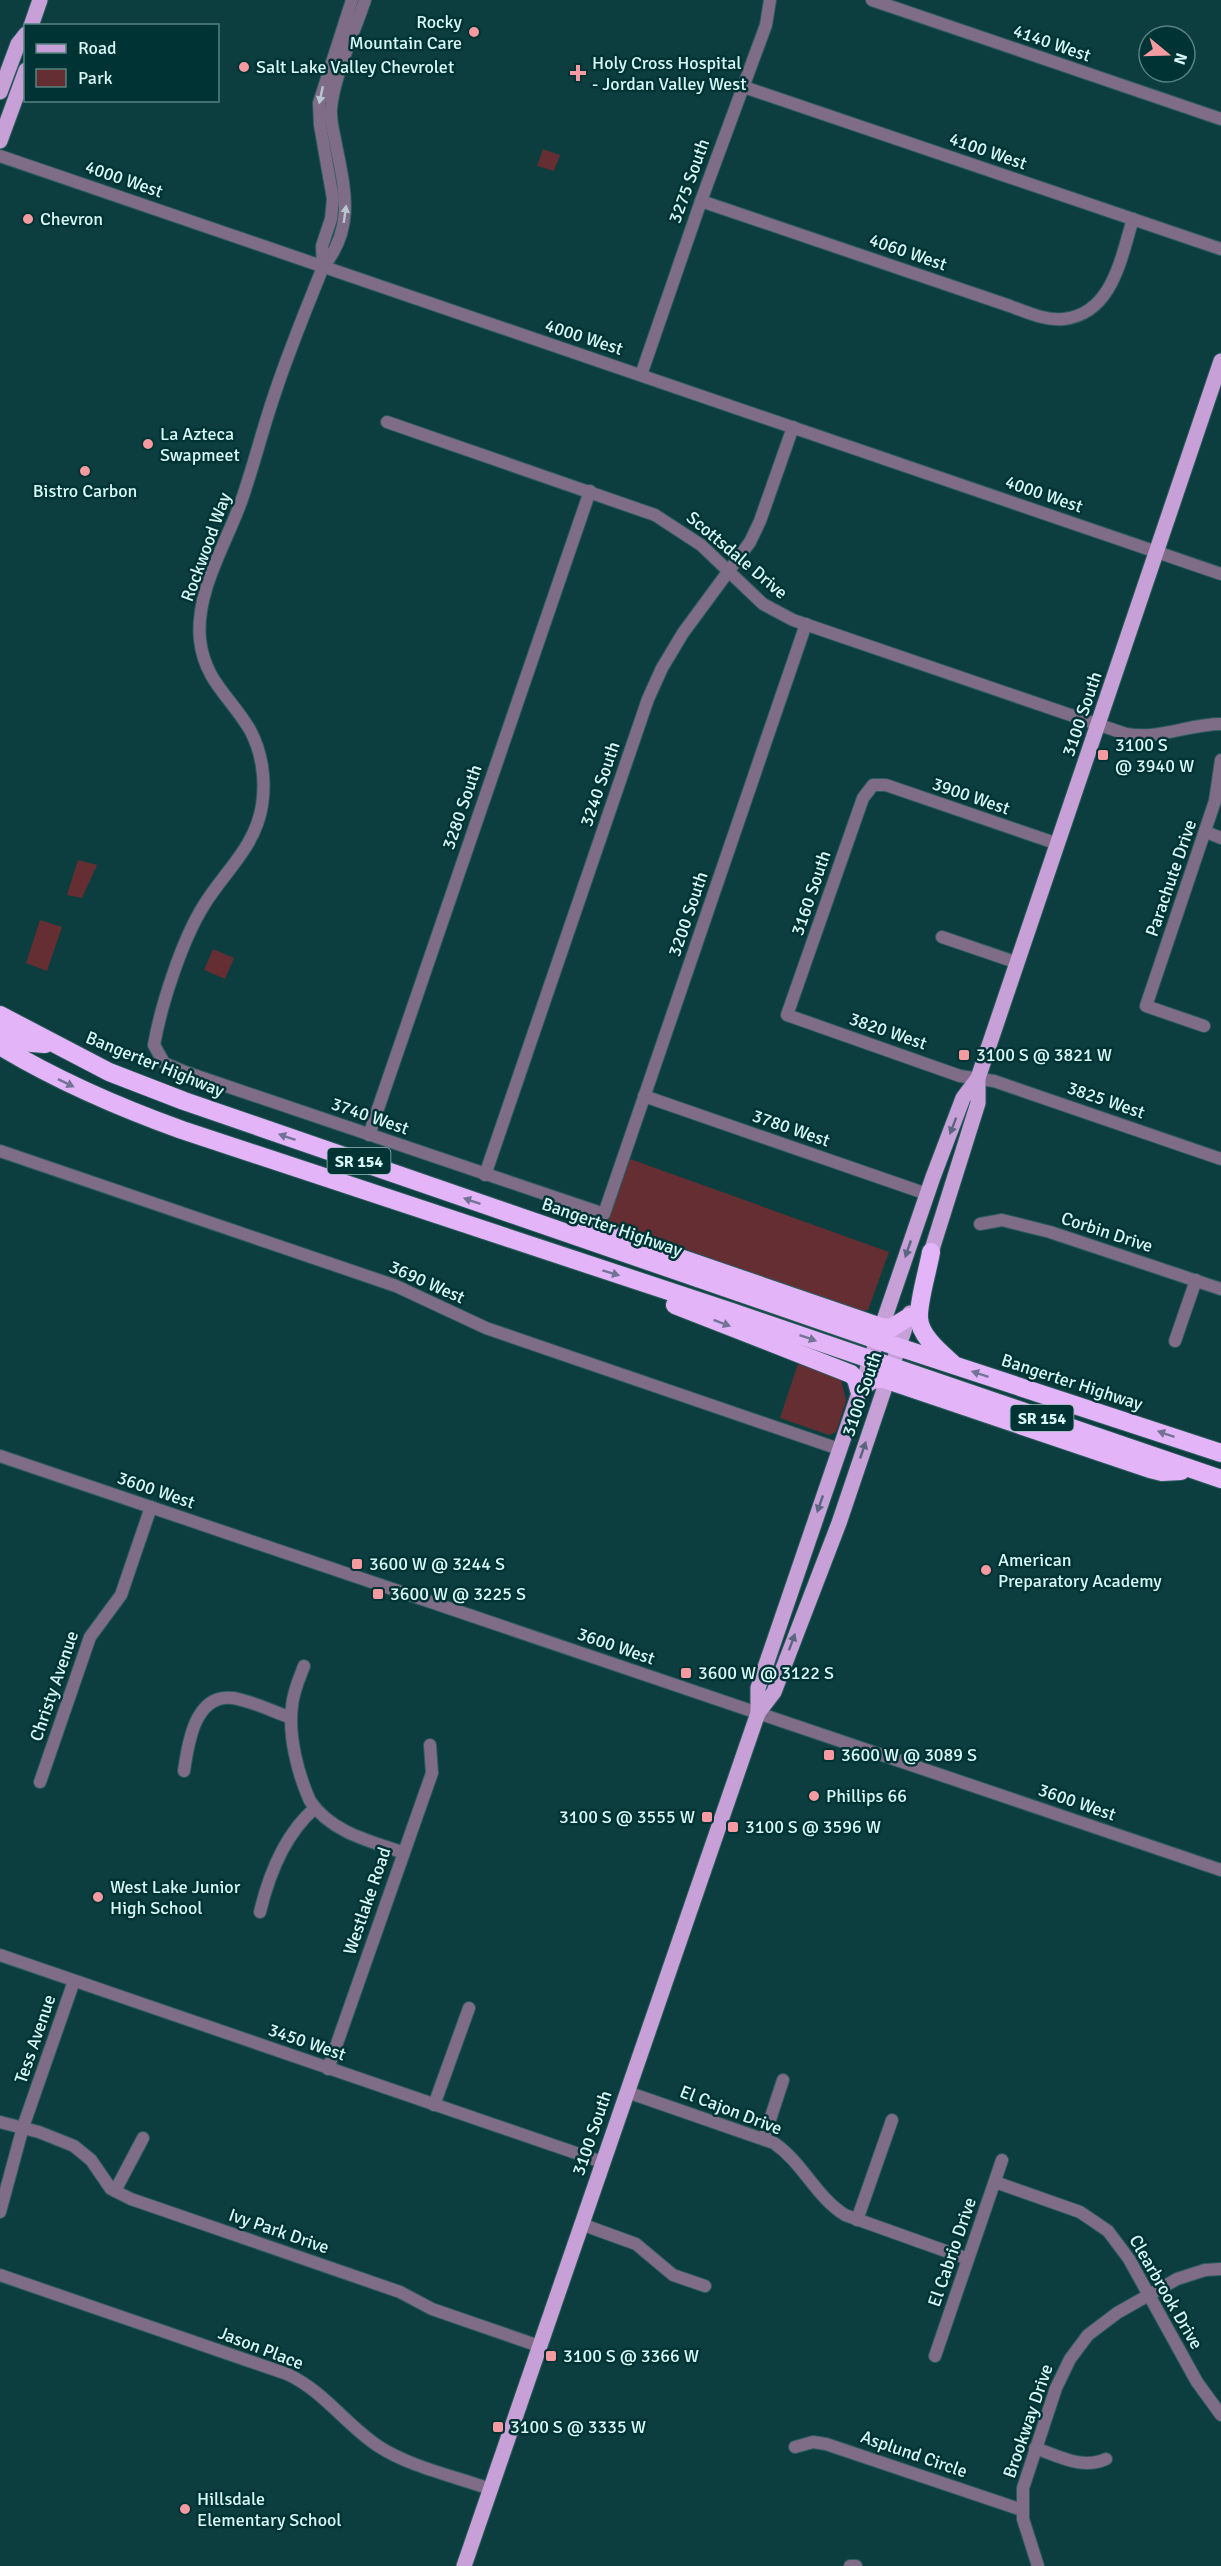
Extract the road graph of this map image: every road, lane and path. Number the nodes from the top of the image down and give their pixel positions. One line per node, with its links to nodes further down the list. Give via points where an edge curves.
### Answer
1 (40, 0): 6 (main road)
2 (352, 0): 17 (street, one-way to 17, via 319,103 333,199 322,246)
3 (365, 0): 17 (street, one-way to 3, via 334,253 346,207 331,121 332,102)
4 (770, 0): 9 (street, 3275 South, via 766,25)
5 (872, 0): 11 (street, 4140 West)
6 (32, 24)
7 (24, 36): 10 (main road)
8 (24, 75): 12 (main road)
9 (744, 87): 14 (street, 3275 South); 15 (street, 4100 West)
10 (0, 92)
11 (1221, 119)
12 (0, 141)
13 (0, 156): 17 (street, 4000 West)
14 (701, 201): 15 (street, 4060 West, via 1047,318 1064,319 1087,312 1102,300 1116,274); 19 (street, 3275 South)
15 (1133, 219): 16 (street, 4100 West)
16 (1221, 249)
17 (323, 267): 19 (street, 4000 West); 38 (street, Rockwood Way, via 276,391 200,619 207,668 250,730 259,752 264,789 260,816 244,852 195,920)
18 (1221, 361): 23 (main road, 3100 South)
19 (640, 375): 21 (street, 4000 West)
20 (387, 423): 22 (street, Scottsdale Drive)
21 (793, 427): 23 (street, 4000 West); 24 (street, 3240 South, via 760,521)
22 (590, 492): 24 (street, Scottsdale Drive, via 666,521 701,545); 45 (street, 3280 South)
23 (1156, 551): 25 (street, 4000 West); 28 (main road, 3100 South)
24 (729, 573): 26 (street, Scottsdale Drive, via 763,604); 48 (street, 3240 South, via 683,633 648,699)
25 (1221, 574)
26 (806, 624): 28 (street, Scottsdale Drive); 44 (street, 3200 South)
27 (1221, 724): 28 (street, Scottsdale Drive, via 1148,736)
28 (1099, 726): 33 (main road, 3100 South)
29 (1221, 760): 31 (street, Parachute Drive)
30 (873, 785): 33 (street, 3900 West, via 886,785); 37 (street, 3160 South, via 863,798)
31 (1206, 832): 32 (street); 39 (street, Parachute Drive, via 1146,1006)
32 (1221, 838)
33 (1058, 844): 35 (main road, 3100 South)
34 (942, 937): 35 (street)
35 (1018, 963): 43 (main road, 3100 South)
36 (0, 1014): 41 (highway, Bangerter Highway / SR 154)
37 (787, 1015): 43 (street, 3820 West, via 960,1076)
38 (158, 1025): 45 (street, 3740 West, via 154,1046 164,1063)
39 (1204, 1026)
40 (0, 1031): 41 (highway, via 18,1042)
41 (53, 1044): 53 (highway, Bangerter Highway / SR 154, one-way to 41, via 162,1093)
42 (5, 1052): 50 (highway, SR 154, one-way to 50, via 132,1112)
43 (978, 1078): 47 (street, 3825 West); 49 (main road, 3100 South, one-way to 49, via 963,1098); 54 (main road, 3100 South, via 978,1103)
44 (644, 1096): 49 (street, 3780 West); 51 (street, 3200 South)
45 (369, 1135): 48 (street, 3740 West)
46 (0, 1151): 66 (street, 3690 West, via 396,1286 486,1329)
47 (1221, 1159)
48 (485, 1175): 51 (street, 3740 West)
49 (927, 1194): 59 (main road, 3100 South, one-way to 59)
50 (377, 1195): 53 (highway, via 401,1192 537,1236); 56 (highway, SR 154, one-way to 56)
51 (604, 1215)
52 (980, 1224): 55 (street, Corbin Drive, via 1002,1220 1050,1232)
53 (566, 1234): 59 (highway, Bangerter Highway / SR 154)
54 (931, 1252): 58 (main road, 3100 South); 63 (highway, via 919,1318 931,1343)
55 (1196, 1281): 57 (street, Corbin Drive); 60 (street)
56 (653, 1286): 62 (highway, SR 154, one-way to 62); 65 (highway, one-way to 65, via 668,1302 850,1374)
57 (1221, 1289)
58 (909, 1317): 59 (highway); 61 (main road, 3100 South)
59 (879, 1334): 61 (highway, Bangerter Highway / SR 154); 62 (main road, 3100 South)
60 (1175, 1341)
61 (898, 1347): 63 (highway, Bangerter Highway / SR 154); 64 (main road, 3100 South)
62 (870, 1360): 64 (highway, SR 154); 65 (main road, 3100 South)
63 (956, 1366): 67 (highway, Bangerter Highway / SR 154, one-way to 63)
64 (890, 1373): 65 (highway); 70 (highway, via 1150,1469); 74 (main road, 3100 South, one-way to 64, via 774,1692 839,1523)
65 (859, 1390): 66 (main road, 3100 South)
66 (839, 1449): 74 (main road, 3100 South, one-way to 74, via 758,1688)
67 (1221, 1453)
68 (0, 1456): 72 (street, 3600 West)
69 (1221, 1467): 70 (highway)
70 (1191, 1469): 71 (highway)
71 (1221, 1479)
72 (151, 1507): 74 (street, 3600 West); 78 (street, Christy Avenue, via 120,1595 90,1637)
73 (304, 1666): 75 (street, via 293,1697)
74 (758, 1713): 81 (street, 3600 West); 88 (main road, 3100 South)
75 (291, 1718): 77 (street, via 239,1700 213,1701 196,1721); 79 (street, via 303,1780)
76 (430, 1745): 80 (street, Westlake Road, via 432,1773)
77 (184, 1771)
78 (40, 1782)
79 (315, 1808): 80 (street, via 350,1834); 82 (street, via 290,1837 266,1887)
80 (402, 1852): 86 (street, Westlake Road)
81 (1221, 1870)
82 (260, 1912)
83 (0, 1955): 84 (street, 3450 West)
84 (74, 1982): 86 (street, 3450 West); 92 (street, Tess Avenue)
85 (469, 2008): 89 (street)
86 (328, 2068): 89 (street, 3450 West)
87 (783, 2080): 94 (street)
88 (627, 2092): 94 (street, El Cajon Drive); 96 (main road, 3100 South)
89 (434, 2105): 96 (street, 3450 West)
90 (892, 2120): 100 (street)
91 (0, 2122): 92 (street, Ivy Park Drive)
92 (23, 2127): 98 (street, Ivy Park Drive, via 80,2150); 99 (street, Tess Avenue)
93 (143, 2138): 98 (street)
94 (764, 2138): 100 (street, El Cajon Drive, via 792,2156 829,2203)
95 (1002, 2160): 97 (street, El Cabrio Drive)
96 (602, 2163): 101 (main road, 3100 South)
97 (995, 2182): 102 (street, El Cabrio Drive); 106 (street, Clearbrook Drive, via 1090,2217 1118,2242)
98 (115, 2191): 107 (street, Ivy Park Drive)
99 (0, 2212)
100 (857, 2220): 102 (street, El Cajon Drive)
101 (581, 2224): 105 (street, via 636,2244 674,2275); 107 (main road, 3100 South)
102 (968, 2259): 108 (street, El Cabrio Drive)
103 (1221, 2269): 106 (street, Brookway Drive, via 1190,2274)
104 (0, 2276): 113 (street, Jason Place, via 287,2374 316,2391 387,2451)
105 (705, 2286)
106 (1148, 2295): 109 (street, Clearbrook Drive, via 1197,2382); 111 (street, Brookway Drive, via 1106,2320 1078,2346 1056,2388)
107 (539, 2346): 113 (main road, 3100 South)
108 (934, 2356)
109 (1221, 2415)
110 (795, 2447): 114 (street, Asplund Circle, via 813,2442 826,2444)
111 (1035, 2448): 112 (street, via 1079,2463); 114 (street, Brookway Drive, via 1023,2488)
112 (1106, 2459)
113 (490, 2489): 115 (main road, 3100 South)
114 (1022, 2510): 118 (street, Brookway Drive)
115 (464, 2566)
116 (850, 2566): 117 (street)
117 (856, 2566)
118 (1038, 2566)

